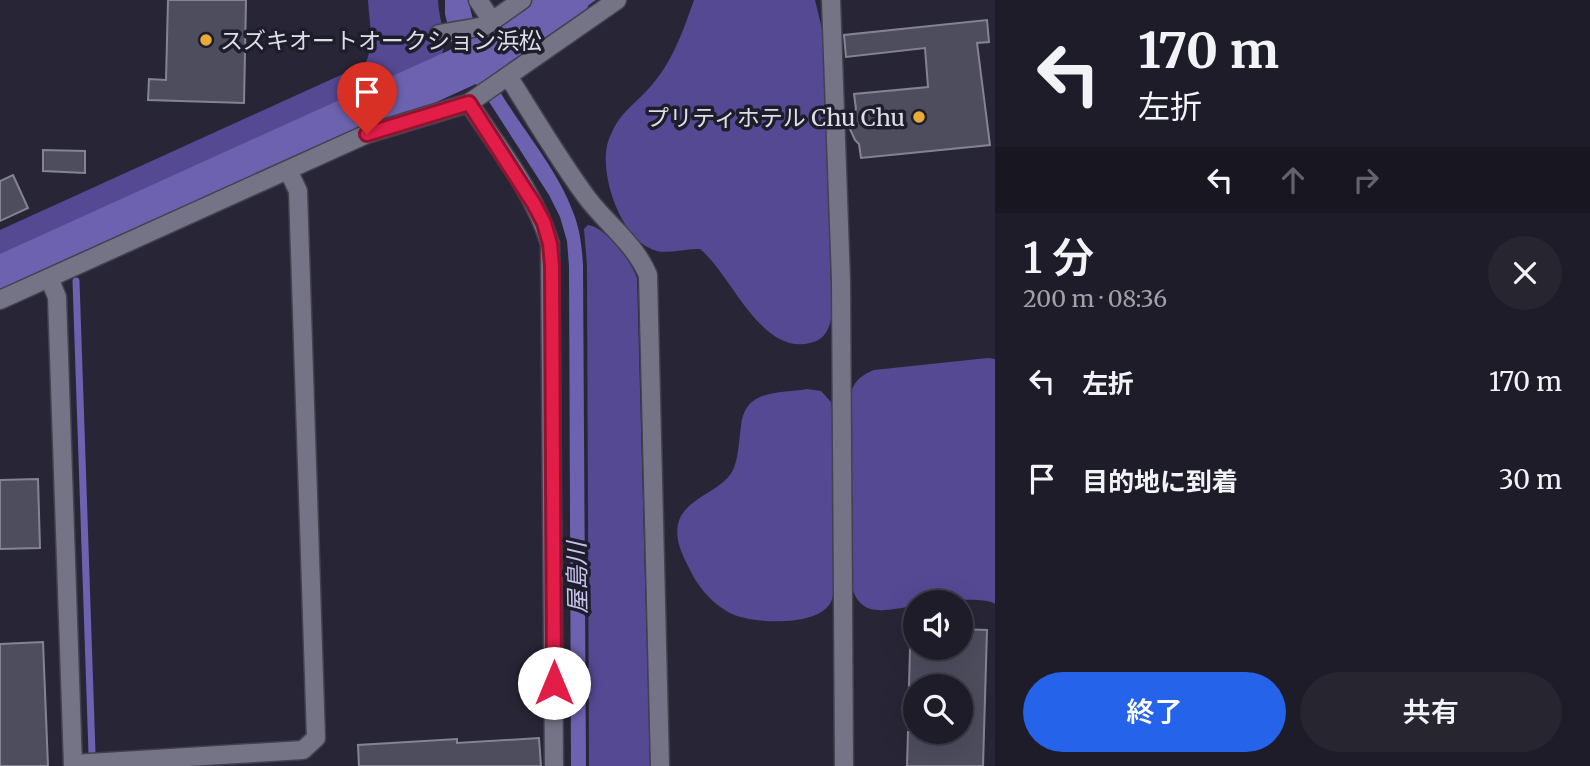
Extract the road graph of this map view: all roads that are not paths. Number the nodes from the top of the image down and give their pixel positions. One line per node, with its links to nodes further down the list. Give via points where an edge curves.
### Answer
1 (478, 0): 5 (street)
2 (522, 0): 5 (street)
3 (617, 0): 7 (street)
4 (831, 0): 15 (street, via 841,281)
5 (486, 24): 6 (street)
6 (442, 34)
7 (504, 79): 8 (street); 14 (street, via 585,195 642,260 648,275)
8 (473, 100): 9 (street, via 367,134); 13 (street, via 534,204 550,244)
9 (288, 170): 10 (street); 12 (street, via 298,191 316,738 303,750)
10 (49, 278): 11 (street); 12 (street, via 57,297)
11 (0, 300)
12 (73, 765)
13 (554, 766)
14 (660, 766)
15 (844, 766)

